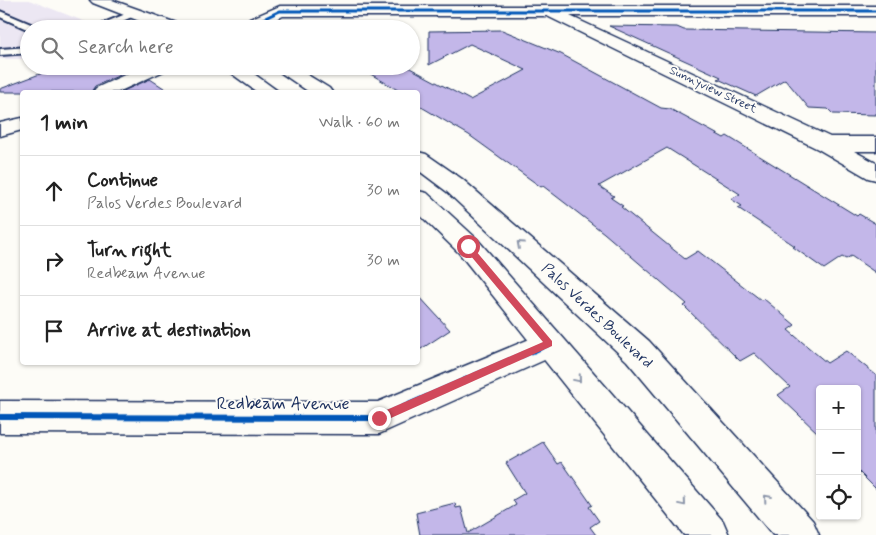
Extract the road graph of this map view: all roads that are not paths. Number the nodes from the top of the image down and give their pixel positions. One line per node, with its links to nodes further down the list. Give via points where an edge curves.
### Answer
1 (98, 0): 5 (street)
2 (283, 6): 3 (street); 9 (street)
3 (548, 11): 4 (street); 21 (street, Sunnyview Street)
4 (876, 11)
5 (136, 12): 7 (lane); 8 (street)
6 (0, 14): 10 (lane)
7 (116, 20)
8 (155, 20)
9 (258, 20)
10 (20, 23)
11 (20, 51): 12 (lane)
12 (0, 52)
13 (140, 75): 16 (street)
14 (244, 75): 17 (street)
15 (295, 75): 18 (street)
16 (107, 90)
17 (266, 90)
18 (319, 90)
19 (20, 125): 20 (street)
20 (0, 130)
21 (826, 144): 22 (street); 24 (street, Sunnyview Street)
22 (876, 144)
23 (420, 160): 25 (street, Palos Verdes Boulevard)
24 (876, 173)
25 (454, 185): 26 (street); 31 (street, Palos Verdes Boulevard, one-way to 25, via 638,351)
26 (420, 200)
27 (420, 201): 28 (street, via 468,246)
28 (549, 344): 29 (street, Redbeam Avenue, via 379,418); 30 (street, one-way to 30)
29 (0, 417)
30 (709, 535)
31 (799, 535)

